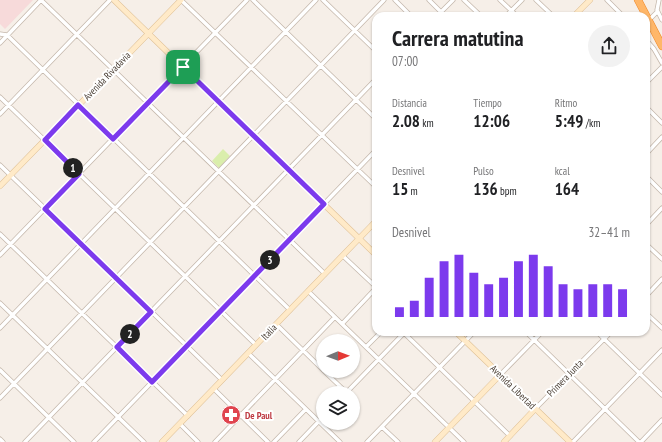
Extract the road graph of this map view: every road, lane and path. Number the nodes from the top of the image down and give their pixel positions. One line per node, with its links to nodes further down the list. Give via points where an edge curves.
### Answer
1 (41, 0): 40 (street); 41 (street)
2 (110, 0): 41 (street)
3 (114, 0): 37 (main road)
4 (181, 0): 37 (main road, Avenida Rivadavia); 38 (street)
5 (247, 0): 38 (street)
6 (253, 0): 36 (street)
7 (316, 0): 36 (street)
8 (323, 0): 35 (street)
9 (384, 0): 22 (street)
10 (395, 0): 24 (street)
11 (429, 0): 25 (street)
12 (453, 0): 25 (street)
13 (464, 0): 26 (street)
14 (500, 0): 21 (street)
15 (522, 0): 21 (street)
16 (536, 0): 27 (street)
17 (590, 0): 28 (main road)
18 (607, 0): 29 (street)
19 (638, 0): 30 (highway)
20 (659, 0): 31 (street)
21 (511, 11)
22 (372, 12)
23 (372, 12): 35 (street)
24 (407, 12)
25 (441, 12)
26 (477, 12)
27 (548, 12)
28 (578, 12)
29 (619, 12)
30 (644, 12)
31 (657, 12): 32 (street); 33 (street)
32 (650, 15)
33 (662, 20)
34 (650, 24): 44 (highway)
35 (355, 30): 45 (street); 47 (street)
36 (286, 32): 47 (street); 49 (street)
37 (148, 33): 48 (main road); 52 (main road, Avenida Rivadavia)
38 (216, 33): 48 (street); 49 (street)
39 (0, 34): 40 (street)
40 (7, 35): 42 (street); 51 (street)
41 (77, 35): 51 (street); 52 (street)
42 (0, 43)
43 (650, 44): 46 (street)
44 (662, 46)
45 (372, 47)
46 (662, 63)
47 (321, 66): 56 (street); 57 (street)
48 (183, 67): 58 (main road); 59 (street)
49 (252, 67): 57 (street); 58 (street)
50 (662, 67): 53 (street)
51 (42, 70): 60 (street); 61 (street)
52 (113, 70): 59 (street); 61 (main road, Avenida Rivadavia)
53 (650, 79)
54 (372, 83): 56 (street)
55 (0, 97): 60 (street)
56 (356, 100): 64 (street); 66 (street)
57 (287, 101): 66 (street); 67 (street)
58 (218, 102): 67 (main road); 68 (street)
59 (147, 103): 68 (street); 70 (street)
60 (8, 105): 63 (street); 71 (street)
61 (78, 105): 70 (street); 71 (main road, Avenida Rivadavia)
62 (650, 111): 65 (street)
63 (0, 114)
64 (372, 115)
65 (662, 123)
66 (323, 134): 75 (street); 76 (street)
67 (254, 136): 76 (main road); 77 (street)
68 (183, 138): 77 (street); 78 (street)
69 (662, 138): 72 (street)
70 (113, 139): 78 (street); 79 (street)
71 (45, 140): 79 (street); 80 (main road, Avenida Rivadavia)
72 (650, 150)
73 (372, 154): 75 (street)
74 (0, 165): 80 (street)
75 (358, 169): 82 (street); 85 (street)
76 (289, 170): 85 (main road); 86 (street)
77 (218, 172): 86 (street); 87 (street)
78 (149, 173): 87 (street); 88 (street)
79 (79, 174): 88 (street); 90 (street)
80 (11, 175): 83 (main road, Avenida Rivadavia); 90 (street)
81 (650, 180): 84 (street)
82 (372, 183)
83 (0, 186)
84 (662, 192)
85 (324, 204): 94 (main road); 95 (street)
86 (254, 206): 95 (street); 96 (street)
87 (184, 207): 96 (street); 97 (street)
88 (115, 208): 97 (street); 99 (street)
89 (662, 208): 91 (street)
90 (45, 209): 98 (street); 99 (street)
91 (650, 221)
92 (372, 225): 94 (main road, Italia)
93 (0, 234): 98 (street)
94 (359, 239): 101 (main road); 103 (main road, Italia)
95 (289, 240): 105 (street); 107 (street)
96 (220, 241): 106 (street); 107 (street)
97 (150, 242): 106 (street); 108 (street)
98 (11, 244): 102 (street); 109 (street)
99 (81, 244): 108 (street); 109 (street)
100 (650, 248): 104 (street)
101 (372, 251)
102 (0, 255)
103 (343, 256): 105 (main road, Italia); 111 (street)
104 (662, 259)
105 (325, 274): 112 (main road, Italia)
106 (186, 276): 117 (street); 118 (street)
107 (255, 276): 116 (street); 117 (street)
108 (116, 278): 118 (street); 119 (street)
109 (47, 279): 119 (street); 120 (street)
110 (662, 279): 114 (street)
111 (372, 284)
112 (308, 291): 116 (main road, Italia); 121 (street)
113 (372, 292): 124 (street)
114 (650, 292)
115 (0, 303): 120 (street)
116 (290, 310): 123 (main road, Italia)
117 (221, 311): 139 (street); 140 (street)
118 (151, 312): 140 (street); 141 (street)
119 (82, 313): 141 (street); 143 (street)
120 (12, 315): 125 (street); 143 (street)
121 (335, 317): 124 (street); 144 (street)
122 (650, 317): 126 (street)
123 (276, 324): 139 (main road, Italia); 144 (street)
124 (342, 324): 142 (street)
125 (0, 328)
126 (662, 328)
127 (377, 336): 142 (street)
128 (400, 336): 147 (street)
129 (408, 336): 149 (street)
130 (460, 336): 138 (main road, Avenida Libertad)
131 (470, 336): 138 (street)
132 (530, 336): 137 (street)
133 (538, 336): 137 (street)
134 (601, 336): 136 (street)
135 (607, 336): 136 (street, Primera Junta)
136 (604, 339): 151 (street); 152 (street, Primera Junta)
137 (534, 340): 152 (street); 153 (street)
138 (465, 341): 149 (street); 153 (main road, Avenida Libertad)
139 (256, 345): 146 (main road, Italia)
140 (186, 346): 156 (street); 157 (street)
141 (117, 347): 157 (street); 159 (street)
142 (366, 347): 147 (street)
143 (47, 349): 158 (street); 159 (street)
144 (303, 350): 148 (street); 155 (street)
145 (662, 350): 151 (street)
146 (248, 353): 155 (street); 156 (main road, Italia)
147 (379, 359): 161 (street); 163 (street)
148 (316, 362)
149 (439, 367): 163 (street); 166 (street)
150 (0, 370): 158 (street)
151 (639, 373): 164 (street); 169 (street)
152 (569, 374): 168 (street, Primera Junta); 169 (street)
153 (500, 375): 166 (main road); 168 (main road, Avenida Libertad)
154 (332, 378): 160 (street)
155 (275, 379): 167 (street); 170 (street)
156 (222, 380): 162 (main road, Italia)
157 (152, 382): 171 (street); 172 (street)
158 (14, 383): 165 (street); 173 (street)
159 (83, 383): 172 (street); 173 (street)
160 (339, 386)
161 (353, 386)
162 (214, 389): 170 (street); 171 (main road, Italia)
163 (414, 394): 178 (street); 179 (street)
164 (662, 395)
165 (0, 398)
166 (474, 401): 179 (main road); 181 (street)
167 (306, 409): 174 (street); 192 (street)
168 (535, 409): 181 (main road, Primera Junta); 200 (main road, Avenida Libertad)
169 (605, 409): 200 (street); 201 (street)
170 (241, 415): 190 (street); 191 (street)
171 (188, 416): 176 (main road, Italia)
172 (118, 417): 186 (street); 187 (street)
173 (49, 418): 184 (street); 185 (street)
174 (316, 419)
175 (662, 420): 201 (street)
176 (180, 424): 188 (main road, Italia); 189 (street)
177 (316, 425): 193 (street)
178 (382, 427): 195 (street); 196 (street)
179 (449, 428): 197 (main road); 198 (street)
180 (327, 430): 194 (street)
181 (510, 436): 199 (main road, Primera Junta)
182 (0, 439): 183 (street)
183 (3, 442)
184 (25, 442)
185 (74, 442)
186 (94, 442)
187 (144, 442)
188 (162, 442)
189 (198, 442)
190 (215, 442)
191 (268, 442)
192 (274, 442)
193 (299, 442)
194 (340, 442)
195 (367, 442)
196 (398, 442)
197 (435, 442)
198 (464, 442)
199 (504, 442)
200 (571, 442)
201 (640, 442)

